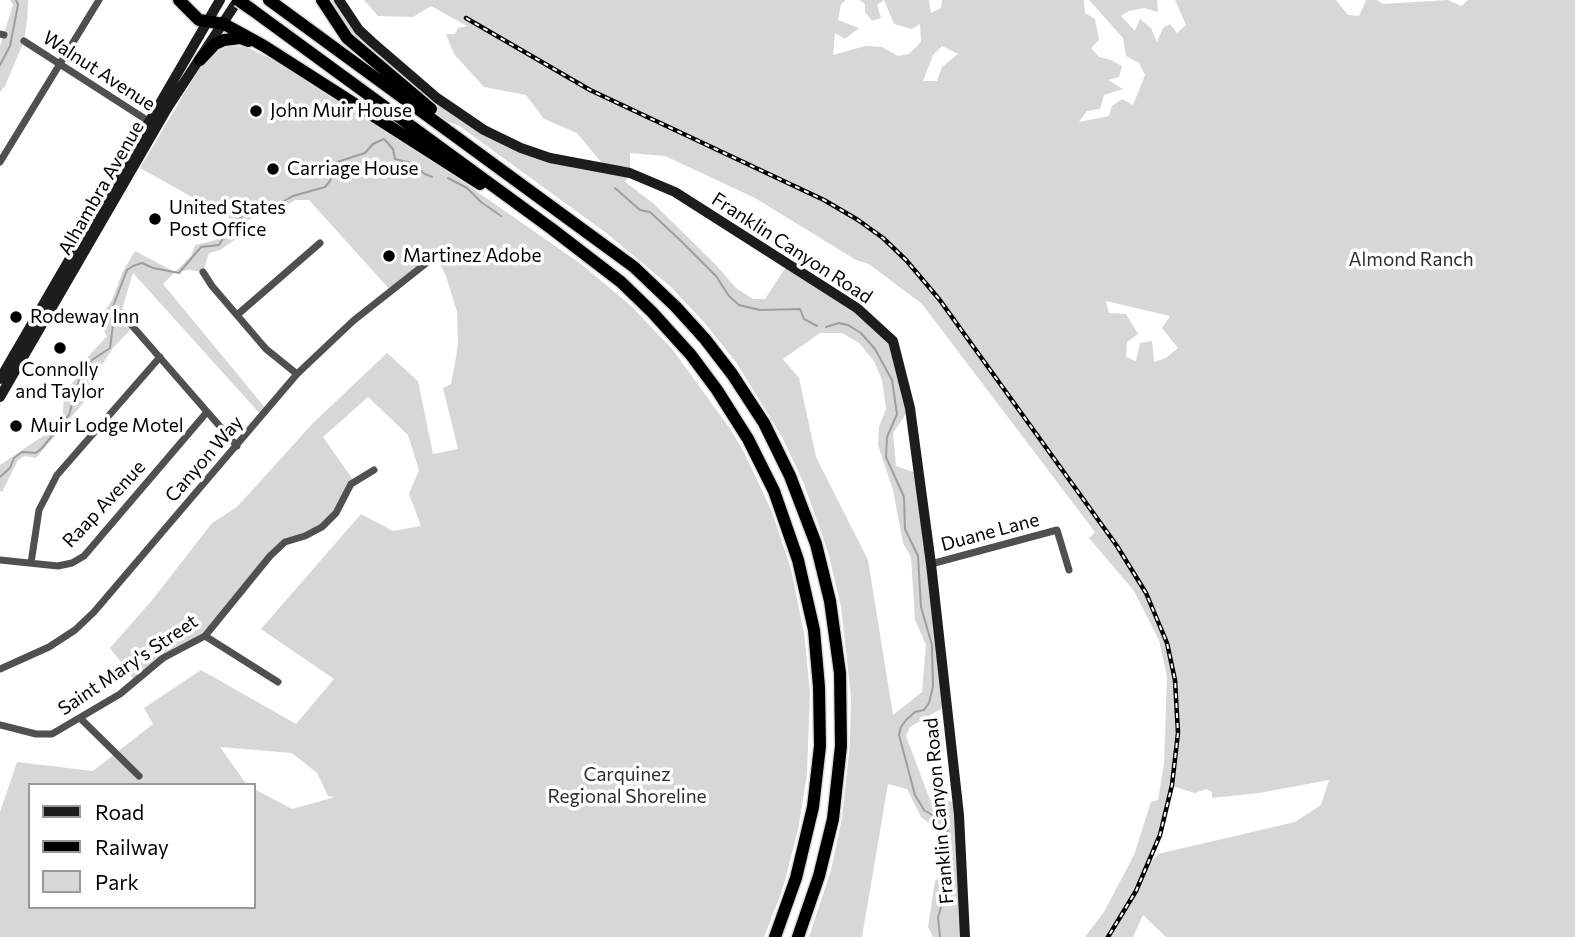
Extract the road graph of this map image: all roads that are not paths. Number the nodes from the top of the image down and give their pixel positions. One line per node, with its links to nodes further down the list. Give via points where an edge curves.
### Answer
1 (100, 0): 13 (street)
2 (178, 0): 8 (highway, via 199,20)
3 (220, 0): 8 (street, Alhambra Avenue)
4 (238, 0): 9 (street, Alhambra Avenue); 17 (highway, bridge)
5 (269, 0): 16 (highway)
6 (322, 0): 16 (highway, via 347,38)
7 (339, 0): 32 (street, Franklin Canyon Road, via 372,42 437,98 484,130 550,158 630,173 675,192 881,328 893,341 910,408)
8 (208, 21): 9 (highway); 14 (street, Alhambra Avenue)
9 (224, 24): 11 (highway); 12 (street, Alhambra Avenue)
10 (24, 41): 13 (street, Walnut Avenue)
11 (264, 46): 12 (highway, via 240,38 224,40); 17 (highway, via 447,166)
12 (200, 60): 14 (street, Alhambra Avenue)
13 (60, 64): 14 (street, Walnut Avenue); 15 (street)
14 (153, 124): 25 (street, Alhambra Avenue); 26 (street, Alhambra Avenue)
15 (0, 162)
16 (492, 162): 41 (highway, via 621,257 686,317 756,411 802,502 832,608 842,717 830,834)
17 (540, 220): 40 (highway, via 631,292 704,372 762,465 794,545 816,645 820,746 807,836)
18 (320, 243): 22 (street)
19 (429, 261): 24 (street, Canyon Way, via 353,321)
20 (204, 272): 22 (street)
21 (121, 313): 23 (street)
22 (237, 316): 24 (street, via 266,349)
23 (160, 357): 27 (street); 31 (street, via 57,475 39,510)
24 (297, 374): 28 (street, Canyon Way)
25 (0, 379)
26 (0, 397)
27 (207, 412): 28 (street); 31 (street, Raap Avenue, via 84,556 58,566)
28 (237, 446): 35 (street, Canyon Way, via 75,630)
29 (374, 470): 34 (street, Saint Mary's Street, via 351,484 336,513 322,527 285,542 270,556)
30 (0, 560): 31 (street, Raap Avenue)
31 (31, 564)
32 (931, 564): 33 (street, Duane Lane, via 1057,530); 42 (street, Franklin Canyon Road, via 959,813)
33 (1069, 570)
34 (205, 636): 36 (street); 37 (street, Saint Mary's Street, via 163,658 120,694)
35 (0, 669)
36 (278, 682)
37 (80, 718): 38 (street, Saint Mary's Street, via 52,734); 39 (street)
38 (0, 725)
39 (139, 776)
40 (775, 937)
41 (798, 937)
42 (965, 937)

